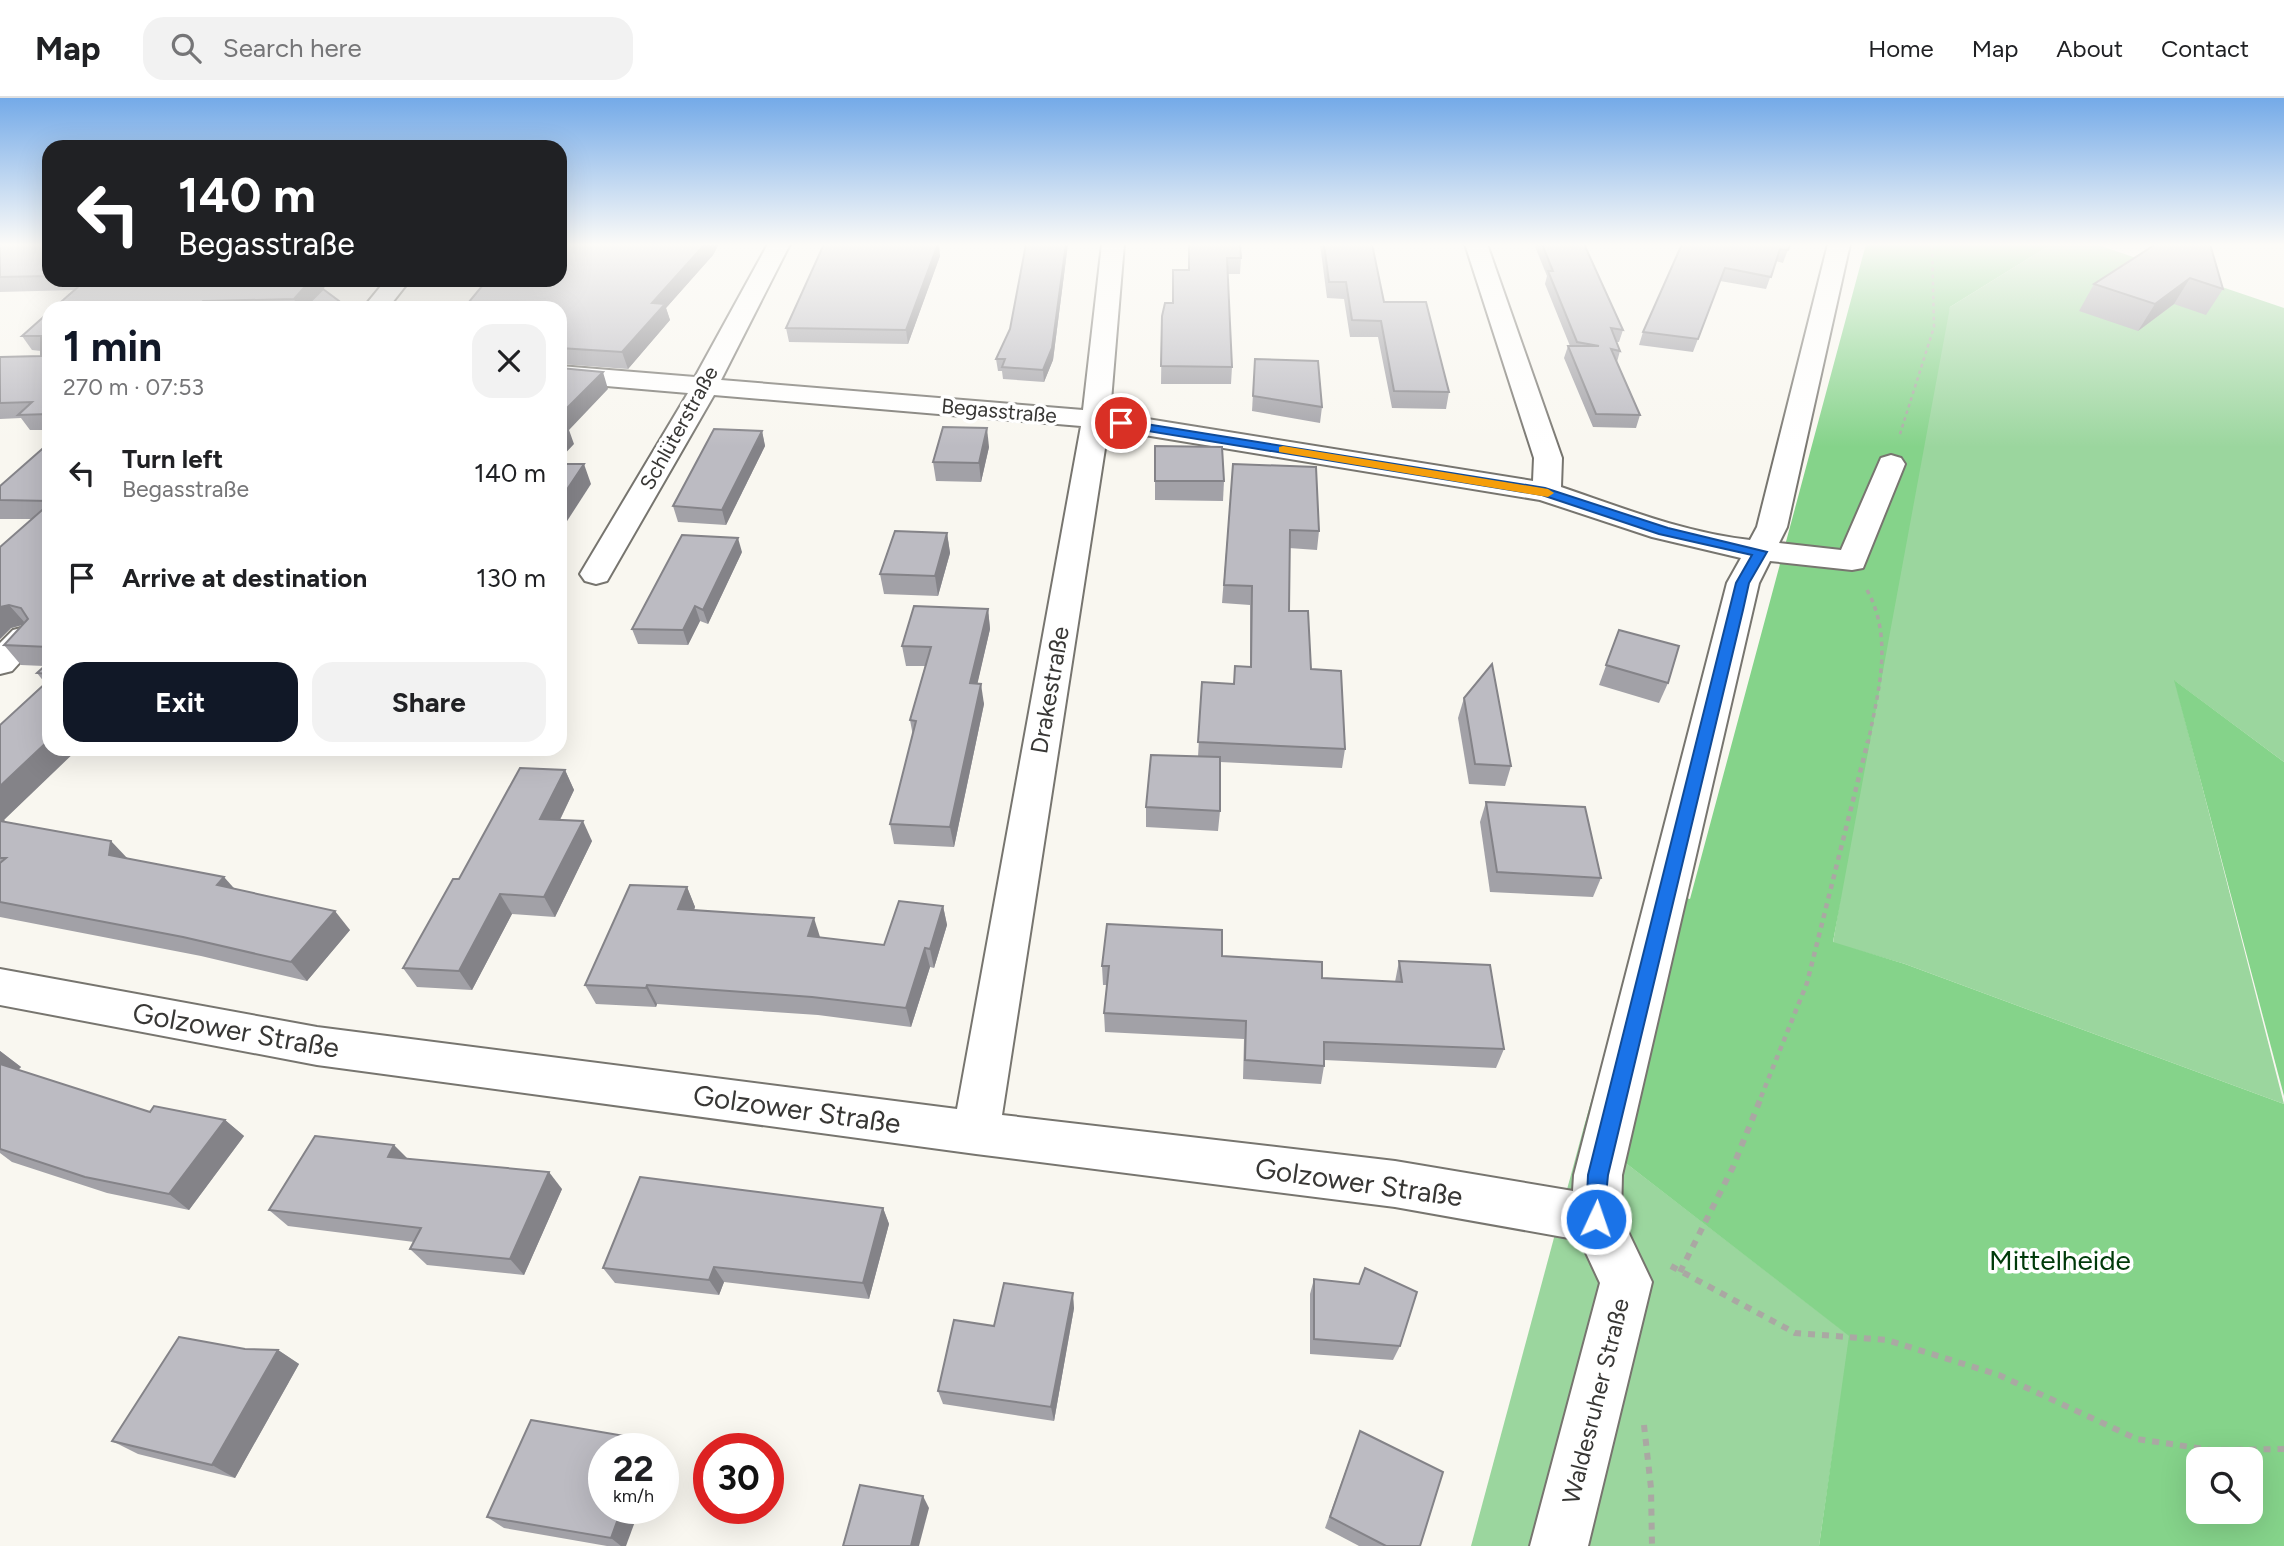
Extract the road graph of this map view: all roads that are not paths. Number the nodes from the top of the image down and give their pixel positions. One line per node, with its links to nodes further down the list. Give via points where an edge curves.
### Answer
1 (742, 312): 6 (street, Schlüterstraße)
2 (1106, 312): 7 (street, Drakestraße)
3 (1499, 312): 9 (street, via 1548,458)
4 (1823, 312): 10 (street, Waldesruher Straße, via 1772,527)
5 (567, 375): 6 (street, Begasstraße)
6 (705, 387): 7 (street, Begasstraße); 11 (street, Schlüterstraße)
7 (1096, 419): 9 (street, Begasstraße); 15 (street, Drakestraße)
8 (1891, 464): 10 (street, Begasstraße, via 1852,561)
9 (1545, 492): 10 (street, Begasstraße, via 1663,531)
10 (1760, 552): 16 (street, Waldesruher Straße, via 1743,583 1736,610 1598,1175)
11 (596, 574)
12 (25, 638): 13 (street)
13 (0, 663)
14 (0, 986): 15 (street, Golzower Straße, via 317,1046)
15 (976, 1133): 16 (street, Golzower Straße, via 1395,1184)
16 (1596, 1219): 17 (street, Waldesruher Straße, via 1626,1282)
17 (1559, 1546)

